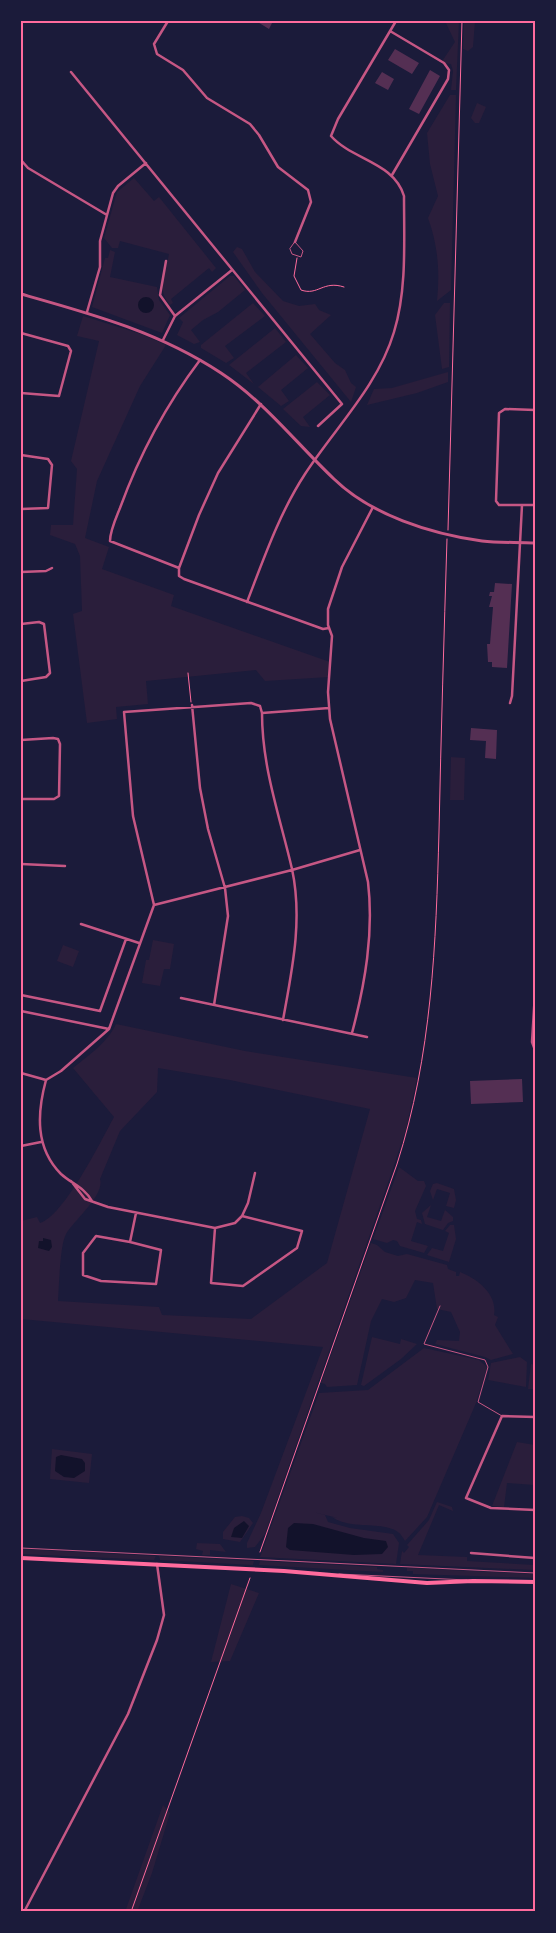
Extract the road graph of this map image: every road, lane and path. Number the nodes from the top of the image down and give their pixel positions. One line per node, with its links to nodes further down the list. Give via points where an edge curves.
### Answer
1 (168, 21): 12 (street, via 154,44 157,54 183,70 207,98 250,124 278,167 308,190 311,202)
2 (396, 21): 4 (street)
3 (462, 21): 84 (path, via 437,935 430,1012 408,1130)
4 (390, 31): 10 (street, via 444,63 449,73); 10 (street, via 331,136)
5 (71, 72): 7 (street)
6 (21, 160): 9 (street)
7 (146, 163): 11 (street, via 115,189); 15 (street)
8 (21, 168): 9 (street)
9 (28, 168): 11 (street)
10 (392, 175): 28 (street, via 404,196 402,268 394,333 370,383)
11 (107, 215): 18 (street, via 100,241 100,267)
12 (294, 242): 13 (lane, via 290,249); 13 (lane, via 303,251)
13 (298, 258): 16 (path, via 294,276 301,290 311,292 329,284)
14 (166, 261): 19 (street, via 160,295)
15 (232, 270): 19 (street); 26 (street, via 342,404)
16 (344, 287)
17 (21, 294): 18 (street)
18 (87, 312): 21 (street)
19 (175, 316): 21 (street)
20 (21, 333): 23 (street, via 71,349 59,396)
21 (163, 340): 22 (street)
22 (200, 360): 24 (street); 36 (street, via 170,404 134,472 110,537 115,544)
23 (21, 393)
24 (261, 404): 28 (street); 36 (street, via 218,473)
25 (535, 410): 29 (street, via 505,409 500,413 496,501 499,505)
26 (318, 426)
27 (21, 455): 32 (street, via 48,459 52,465 48,508)
28 (315, 460): 31 (street, via 334,480); 38 (street, via 276,528)
29 (522, 505): 30 (street); 33 (street)
30 (535, 505)
31 (373, 507): 33 (street, via 464,538); 40 (street, via 335,584 328,609)
32 (21, 509)
33 (520, 542): 34 (street); 43 (street)
34 (535, 543)
35 (52, 568): 37 (street)
36 (179, 568): 38 (street, via 181,577)
37 (21, 572)
38 (247, 602): 40 (street, via 323,629)
39 (21, 624): 42 (street, via 44,624 50,674)
40 (329, 628): 45 (street, via 332,636)
41 (188, 673): 44 (path)
42 (21, 681)
43 (510, 703)
44 (192, 706): 46 (street, via 254,703 260,706); 53 (street, via 202,801); 54 (street, via 124,712 133,816)
45 (329, 708): 46 (street); 49 (street)
46 (262, 713): 52 (street, via 266,767)
47 (21, 740): 48 (street, via 60,740 60,789 56,799)
48 (21, 799)
49 (360, 850): 52 (street); 65 (street, via 368,882 370,928)
50 (21, 864): 51 (street)
51 (65, 866)
52 (292, 870): 53 (street); 63 (street, via 296,942)
53 (224, 888): 54 (street); 61 (street, via 227,929)
54 (154, 905): 57 (street)
55 (81, 924): 56 (street)
56 (126, 939): 57 (street); 59 (street, via 100,1011)
57 (139, 943): 64 (street)
58 (535, 993): 67 (street, via 532,1042)
59 (21, 995)
60 (181, 998): 61 (street)
61 (214, 1005): 63 (street)
62 (21, 1011): 64 (street)
63 (283, 1020): 65 (street)
64 (109, 1028): 69 (street, via 75,1060)
65 (352, 1033): 66 (street)
66 (367, 1036)
67 (535, 1050)
68 (21, 1073): 69 (street)
69 (46, 1080): 70 (street, via 40,1112)
70 (41, 1142): 71 (street); 73 (street, via 56,1168)
71 (21, 1146)
72 (255, 1173): 76 (street)
73 (71, 1181): 74 (street, via 82,1187); 74 (street, via 82,1196)
74 (92, 1201): 75 (street)
75 (136, 1213): 77 (street); 78 (street)
76 (242, 1216): 77 (street, via 235,1223); 77 (street, via 302,1231 297,1248 242,1286 211,1283)
77 (215, 1228)
78 (130, 1242): 78 (street, via 161,1250 156,1284 101,1281 83,1275 83,1254 96,1236)
79 (440, 1306): 80 (lane, via 424,1344 485,1360 488,1367 478,1402)
80 (502, 1416): 81 (street); 82 (street, via 466,1498 491,1508)
81 (535, 1416)
82 (535, 1510)
83 (21, 1548): 89 (lane)
84 (260, 1552)
85 (470, 1553): 87 (street)
86 (21, 1558): 88 (main road)
87 (535, 1558)
88 (157, 1564): 91 (main road, via 427,1582); 92 (street, via 164,1615 157,1640 128,1714)
89 (535, 1572)
90 (250, 1578): 93 (path)
91 (535, 1582)
92 (24, 1912)
93 (131, 1912)

